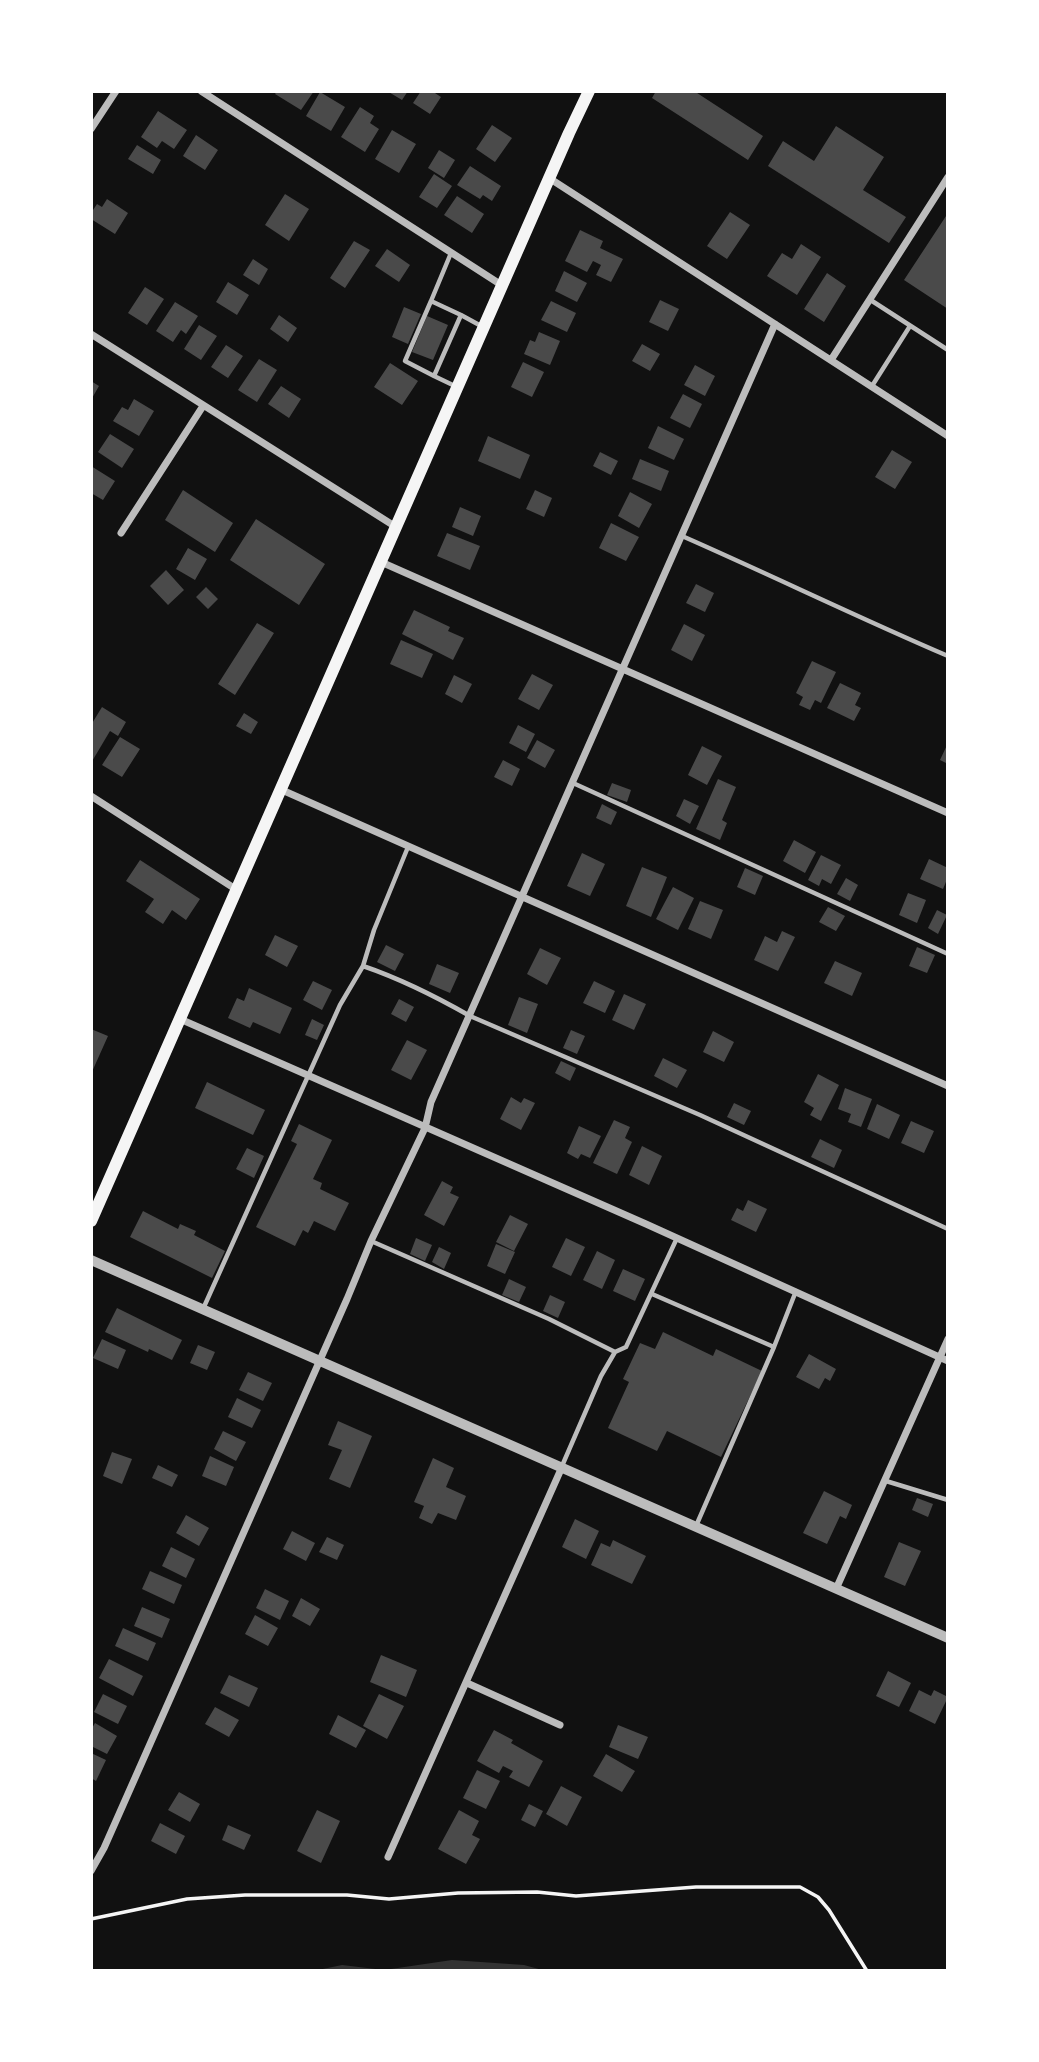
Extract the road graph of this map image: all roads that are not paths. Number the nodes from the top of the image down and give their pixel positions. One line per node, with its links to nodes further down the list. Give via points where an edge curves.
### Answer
1 (116, 91): 4 (street)
2 (201, 91): 7 (street)
3 (589, 91): 6 (main road)
4 (91, 130)
5 (948, 177): 9 (street)
6 (549, 178): 8 (main road); 12 (street)
7 (452, 253): 8 (street); 10 (lane)
8 (503, 286): 14 (main road)
9 (869, 299): 13 (lane); 17 (street)
10 (430, 301): 11 (lane); 18 (lane, via 405,361)
11 (461, 315): 14 (lane); 18 (lane)
12 (775, 324): 17 (street); 25 (street)
13 (911, 326): 16 (lane); 19 (lane)
14 (485, 327): 20 (main road)
15 (91, 334): 21 (street)
16 (948, 350)
17 (831, 360): 19 (street)
18 (434, 376): 20 (lane)
19 (872, 386): 22 (street)
20 (458, 387): 23 (main road)
21 (203, 407): 23 (street); 24 (street)
22 (948, 436)
23 (396, 527): 26 (main road)
24 (121, 533)
25 (682, 536): 27 (lane); 28 (street)
26 (382, 562): 28 (street); 30 (main road)
27 (948, 656)
28 (623, 669): 29 (street); 32 (street)
29 (572, 783): 35 (street); 36 (lane)
30 (282, 790): 33 (street); 34 (main road)
31 (91, 796): 34 (street)
32 (948, 813)
33 (408, 848): 35 (street); 37 (lane)
34 (237, 890): 39 (main road)
35 (521, 897): 38 (street); 41 (street)
36 (948, 954)
37 (363, 966): 38 (lane, via 394,976); 40 (lane)
38 (470, 1016): 42 (street, via 431,1102); 44 (lane)
39 (180, 1019): 40 (street); 43 (main road)
40 (308, 1076): 42 (street); 50 (lane)
41 (948, 1086)
42 (425, 1128): 45 (street); 46 (street)
43 (91, 1221)
44 (948, 1229)
45 (677, 1238): 48 (street); 49 (lane)
46 (371, 1241): 53 (lane); 55 (street)
47 (91, 1260): 50 (street)
48 (796, 1291): 52 (lane); 54 (street)
49 (652, 1294): 52 (lane); 53 (lane, via 626,1347)
50 (203, 1309): 55 (street)
51 (948, 1339): 54 (street)
52 (774, 1347): 60 (lane)
53 (615, 1352): 57 (lane)
54 (939, 1358): 56 (street); 58 (street)
55 (318, 1360): 57 (street); 66 (street)
56 (948, 1361)
57 (562, 1467): 60 (street); 63 (street)
58 (886, 1481): 59 (lane); 61 (street)
59 (948, 1500)
60 (695, 1526): 61 (street)
61 (836, 1589): 62 (street)
62 (948, 1638)
63 (467, 1683): 64 (street); 65 (street)
64 (560, 1725)
65 (388, 1857)
66 (91, 1871)

